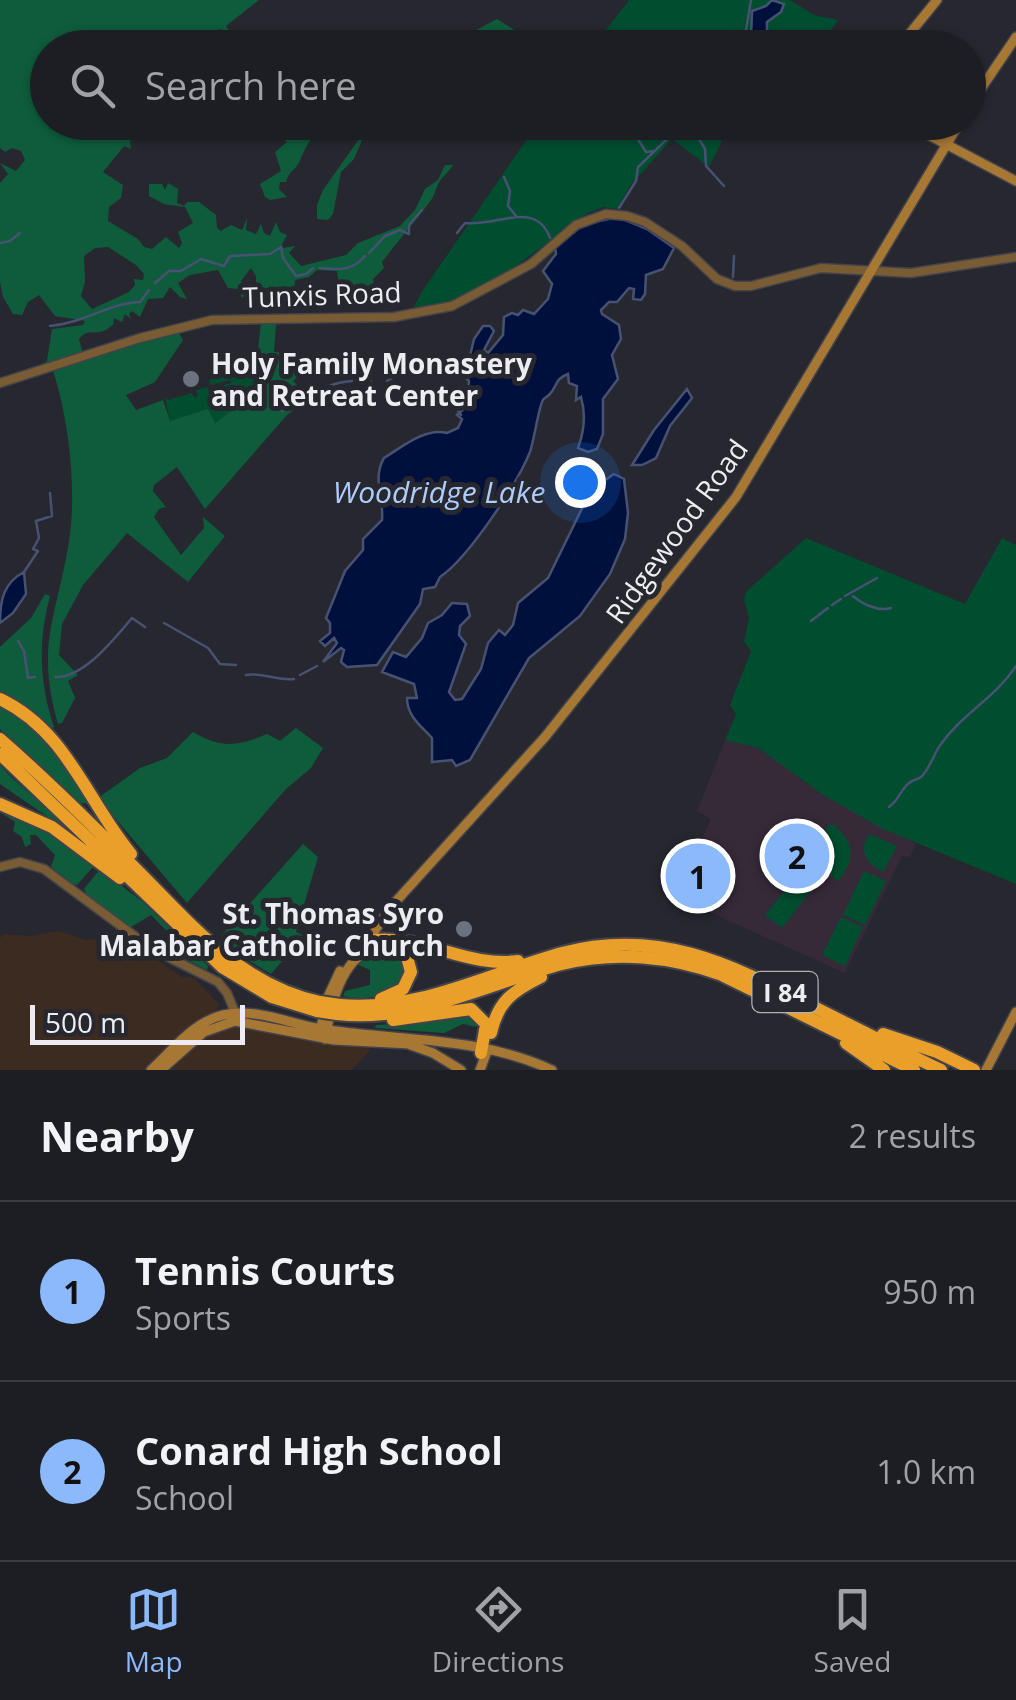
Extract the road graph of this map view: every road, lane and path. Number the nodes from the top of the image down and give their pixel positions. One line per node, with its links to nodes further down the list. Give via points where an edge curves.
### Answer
1 (937, 0): 2 (main road)
2 (913, 30)
3 (1016, 38): 4 (main road)
4 (986, 82)
5 (935, 140): 7 (main road)
6 (949, 140): 7 (main road, Ridgewood Road)
7 (945, 146): 8 (main road); 10 (main road, Ridgewood Road)
8 (1016, 181)
9 (1016, 257): 10 (street, Tunxis Road, via 919,272)
10 (870, 272): 11 (street, Tunxis Road, via 820,268 734,286 644,222 606,214 576,225 532,264 452,306 396,317 212,320); 18 (main road, Ridgewood Road, via 732,503 541,741 399,897)
11 (0, 383)
12 (0, 700): 16 (highway, via 58,744)
13 (0, 740): 16 (highway)
14 (0, 754): 16 (highway)
15 (0, 804): 16 (highway)
16 (108, 848): 22 (highway, I 84, via 242,970); 22 (highway, I 84, via 222,967 279,1000)
17 (0, 867): 25 (street, via 20,862 44,869 148,946 222,985)
18 (375, 938): 20 (highway, via 492,962); 22 (main road, Ridgewood Road, via 350,965); 22 (highway, via 404,952 412,969 408,983 388,998); 28 (main road, Ridgewood Road, via 346,960 327,999)
19 (608, 953): 20 (highway, I 84); 21 (highway, I 84, via 688,964); 22 (highway, I 84, via 413,1010); 24 (highway, I 84, via 660,947 708,957); 31 (highway, via 510,995)
20 (545, 959): 22 (highway, I 84, via 412,1000)
21 (766, 996): 39 (highway); 40 (highway, I 84)
22 (333, 1010): 26 (main road, via 333,1026); 28 (main road, Ridgewood Road); 31 (highway, via 356,1019 396,1020 470,1009 486,1024)
23 (1016, 1012): 32 (main road)
24 (828, 1014): 32 (highway); 41 (highway, I 84)
25 (234, 1017): 27 (main road, via 208,1020); 28 (main road); 30 (main road)
26 (348, 1033): 28 (main road); 31 (main road)
27 (189, 1034): 30 (main road); 33 (main road)
28 (323, 1034): 29 (main road)
29 (408, 1044): 31 (main road); 35 (main road)
30 (188, 1045): 34 (main road)
31 (484, 1051): 36 (main road); 37 (main road); 38 (main road)
32 (981, 1066)
33 (151, 1070)
34 (161, 1070)
35 (461, 1070)
36 (480, 1070)
37 (540, 1070)
38 (552, 1070)
39 (884, 1070)
40 (914, 1070)
41 (941, 1070)

